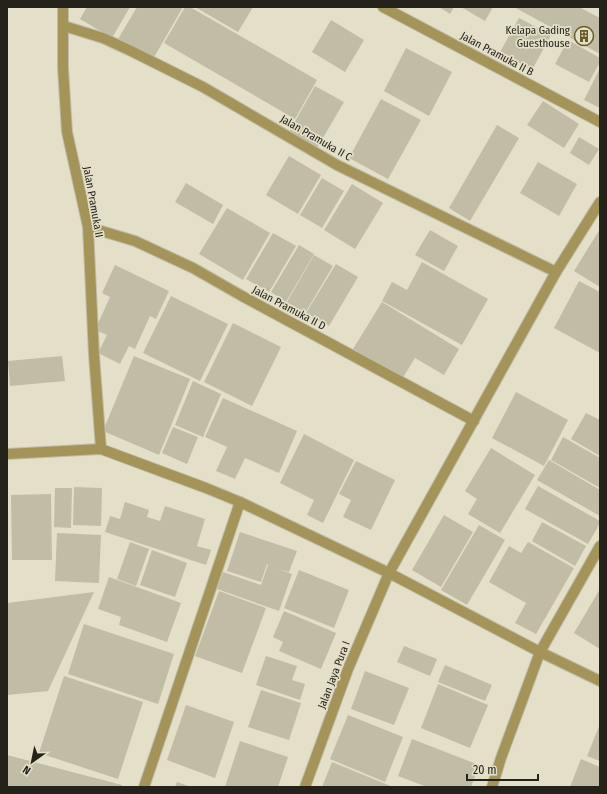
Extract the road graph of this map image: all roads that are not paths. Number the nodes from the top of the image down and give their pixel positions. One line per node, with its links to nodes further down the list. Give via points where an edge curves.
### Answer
1 (64, 7): 3 (street, Jalan Pramuka II)
2 (383, 7): 4 (street, Jalan Pramuka II B)
3 (64, 26): 6 (street, Jalan Pramuka II, via 67,132); 7 (street, Jalan Pramuka II C, via 103,38 203,87 337,165)
4 (600, 122)
5 (600, 202): 7 (street, Jalan Jaya Pura I)
6 (88, 227): 8 (street, Jalan Pramuka II D, via 135,242 193,268); 9 (street, Jalan Pramuka II)
7 (556, 272): 8 (street, Jalan Jaya Pura I)
8 (474, 421): 13 (street, Jalan Jaya Pura I)
9 (101, 449): 10 (street); 11 (street)
10 (7, 454)
11 (240, 502): 13 (street); 16 (street)
12 (600, 546): 14 (street)
13 (390, 573): 14 (street); 17 (street, Jalan Jaya Pura I, via 348,669)
14 (540, 652): 15 (street); 18 (street)
15 (600, 681)
16 (144, 787)
17 (306, 787)
18 (492, 787)

